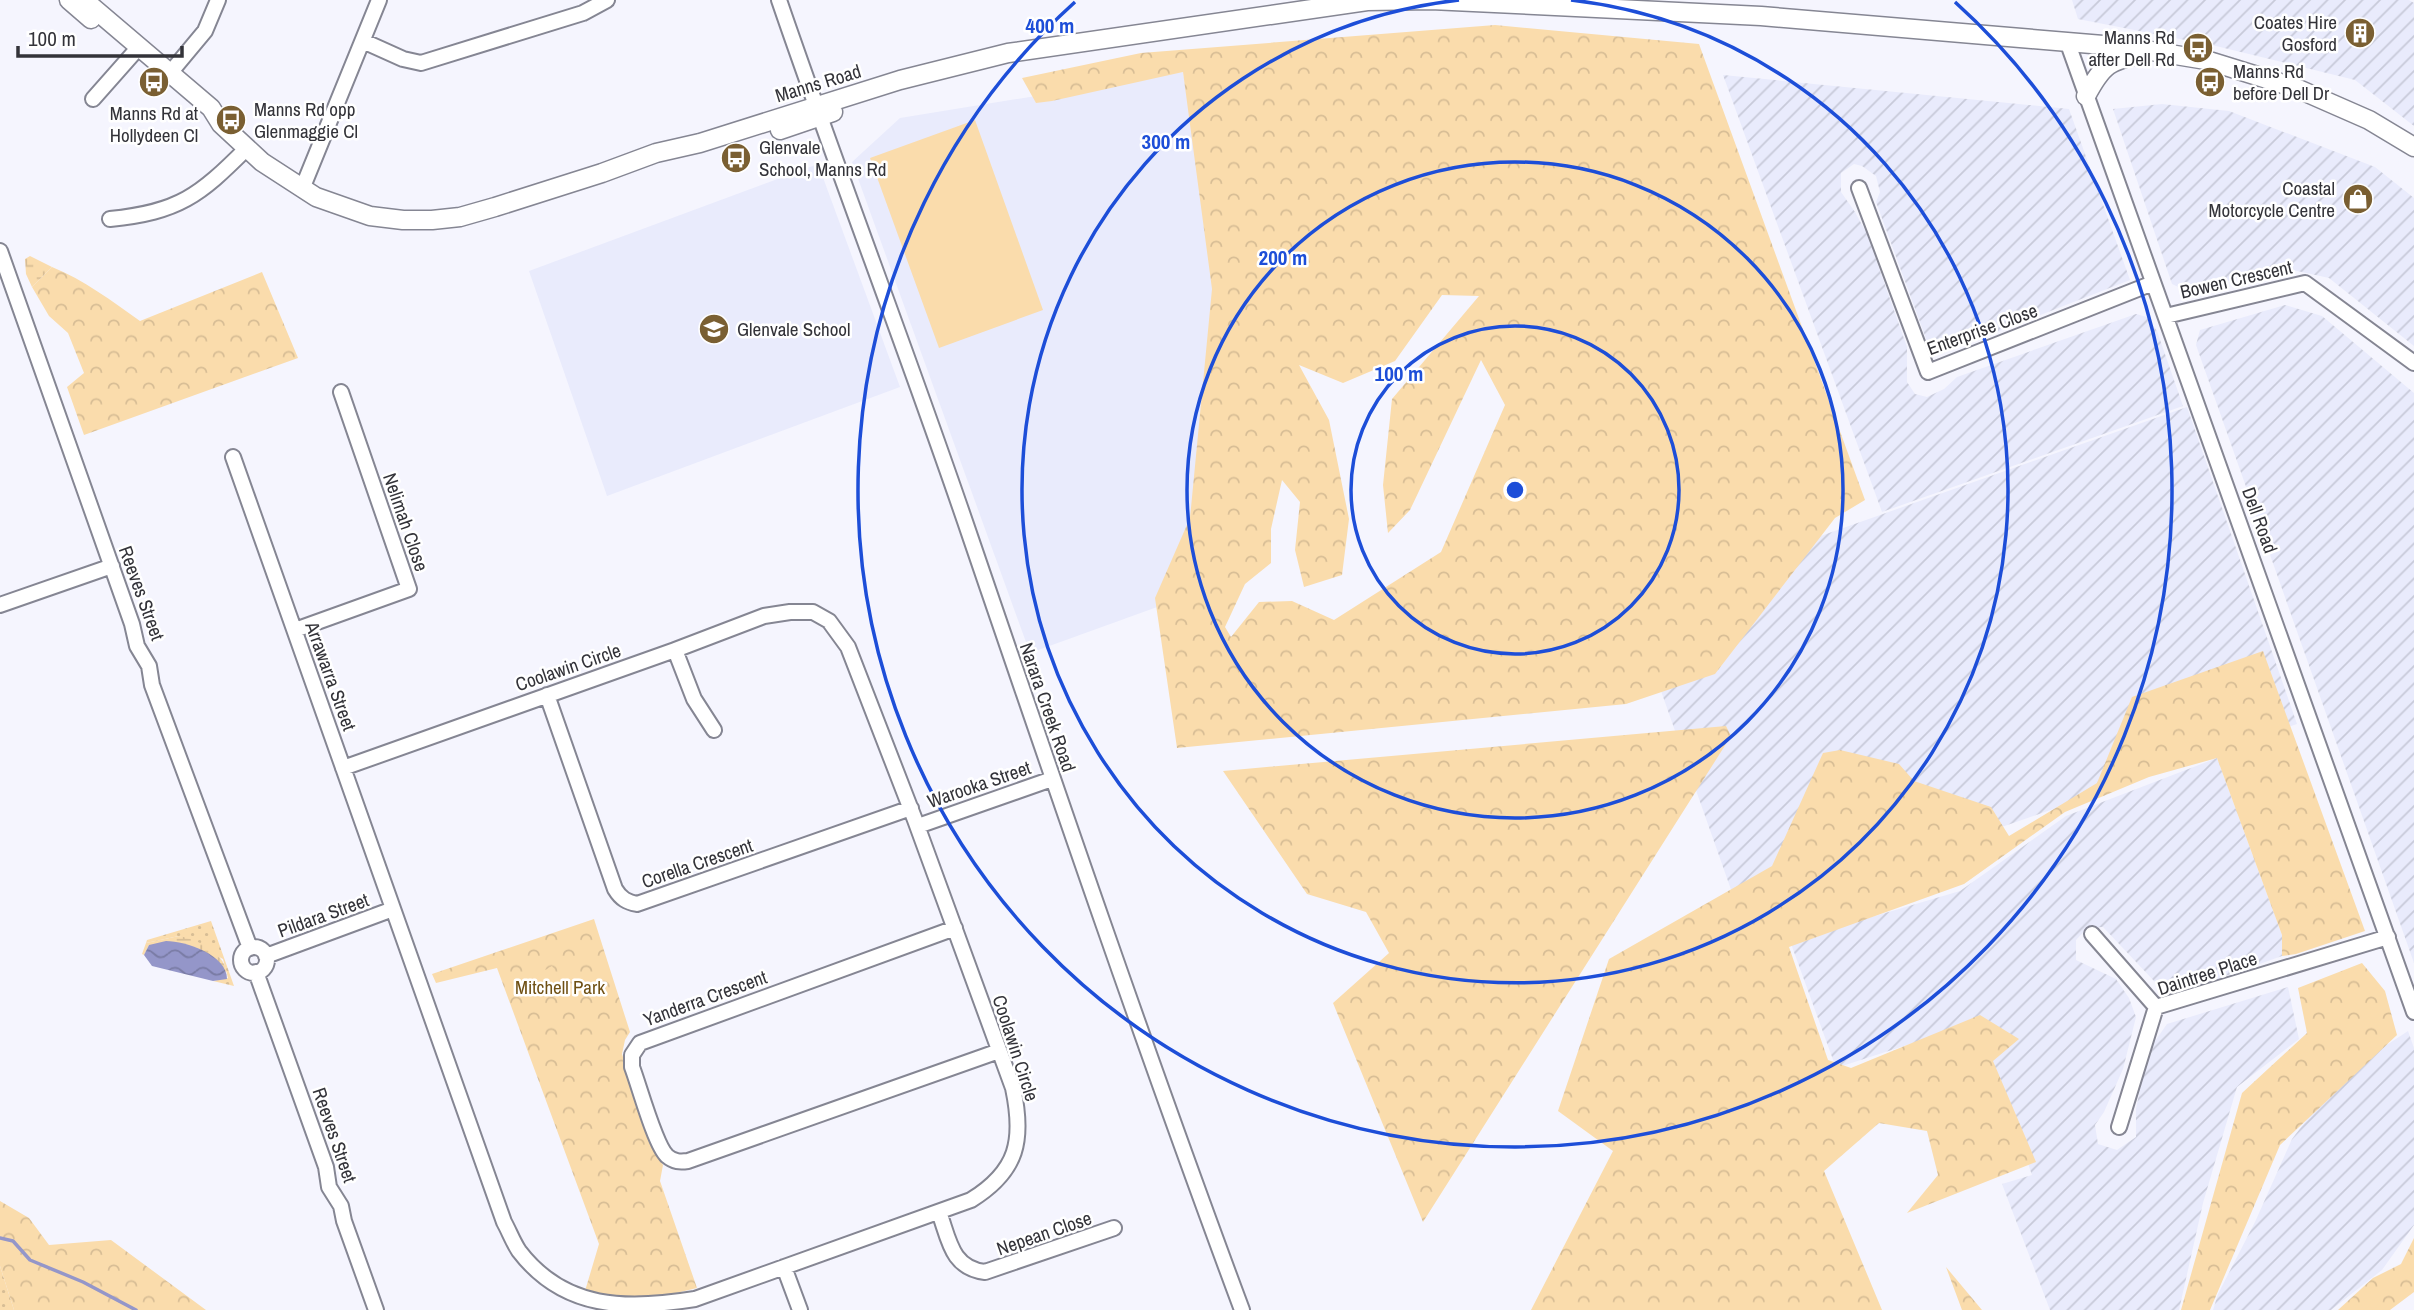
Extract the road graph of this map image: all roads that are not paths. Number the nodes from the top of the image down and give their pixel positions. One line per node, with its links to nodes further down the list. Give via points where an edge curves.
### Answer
1 (69, 0): 9 (main road, Manns Road)
2 (84, 0): 9 (main road, Manns Road)
3 (218, 0): 11 (street, via 205,31)
4 (379, 0): 7 (street)
5 (607, 0): 7 (street, via 583,13 421,63)
6 (779, 0): 14 (street, Narara Creek Road)
7 (363, 41): 19 (street)
8 (2067, 41): 10 (main road, Manns Road); 12 (street, Dell Road); 14 (main road, Manns Road, via 1761,16 1367,1 1051,48)
9 (135, 51): 11 (main road, Manns Road); 13 (street); 15 (main road, Manns Road, via 201,116)
10 (2151, 51): 12 (main road, via 2106,66); 16 (main road, Manns Road, via 2206,60 2296,88 2369,120)
11 (170, 73): 15 (main road, Manns Road, via 211,108)
12 (2086, 96): 22 (street, Dell Road)
13 (93, 99)
14 (817, 111): 19 (main road, Manns Road, via 708,153 602,173 476,213 432,220 370,216); 34 (street, Narara Creek Road, via 866,239)
15 (220, 124): 17 (main road, Manns Road)
16 (2414, 147)
17 (247, 148): 19 (main road, Manns Road); 20 (street, via 216,179 181,204)
18 (1859, 188): 22 (street, Enterprise Close, via 1928,372)
19 (302, 190)
20 (110, 219)
21 (0, 251): 27 (street, Reeves Street)
22 (2153, 283): 23 (street, Dell Road)
23 (2166, 316): 24 (street, Bowen Crescent, via 2305,283); 40 (street, Dell Road)
24 (2414, 363)
25 (341, 392): 29 (street, Nelimah Close, via 409,589)
26 (233, 457): 29 (street, Arrawarra Street)
27 (112, 566): 28 (street); 41 (street, Reeves Street, via 137,646 149,666 152,685)
28 (0, 606)
29 (295, 630): 33 (street, Arrawarra Street)
30 (675, 650): 31 (street, Coolawin Circle); 32 (street, via 694,699); 35 (street, Coolawin Circle, via 790,612 813,612 829,621 848,647)
31 (547, 695): 33 (street, Coolawin Circle); 35 (street, Corella Crescent, via 615,890 629,903 637,904)
32 (715, 730)
33 (344, 768): 37 (street, Arrawarra Street)
34 (1052, 779): 36 (street, Warooka Street); 54 (street, Narara Creek Road)
35 (911, 808): 36 (street, Coolawin Circle)
36 (918, 826): 38 (street, Coolawin Circle)
37 (393, 909): 42 (street, Pildara Street); 51 (street, Coolawin Circle, via 504,1222 518,1249 538,1272 586,1301)
38 (955, 928): 46 (street, Coolawin Circle); 46 (street, Yanderra Crescent, via 640,1043 632,1055 632,1067 660,1146 671,1159 688,1161)
39 (2092, 934): 44 (street)
40 (2388, 937): 44 (street, Daintree Place); 45 (street, Dell Road)
41 (250, 948): 42 (street, via 258,948); 43 (street, via 241,961)
42 (266, 956): 43 (street, via 264,968)
43 (256, 972): 52 (street, Reeves Street)
44 (2156, 1007): 47 (street, Daintree Place)
45 (2414, 1012)
46 (999, 1051): 48 (street, Coolawin Circle, via 1018,1110 1016,1150 1008,1167 984,1192)
47 (2119, 1127)
48 (939, 1212): 49 (street, Nepean Close, via 952,1249 961,1264 973,1271 985,1272); 50 (street, Coolawin Circle)
49 (1114, 1228)
50 (784, 1267): 51 (street, Coolawin Circle, via 695,1299); 53 (street)
51 (651, 1309)
52 (376, 1310)
53 (800, 1310)
54 (1242, 1310)

